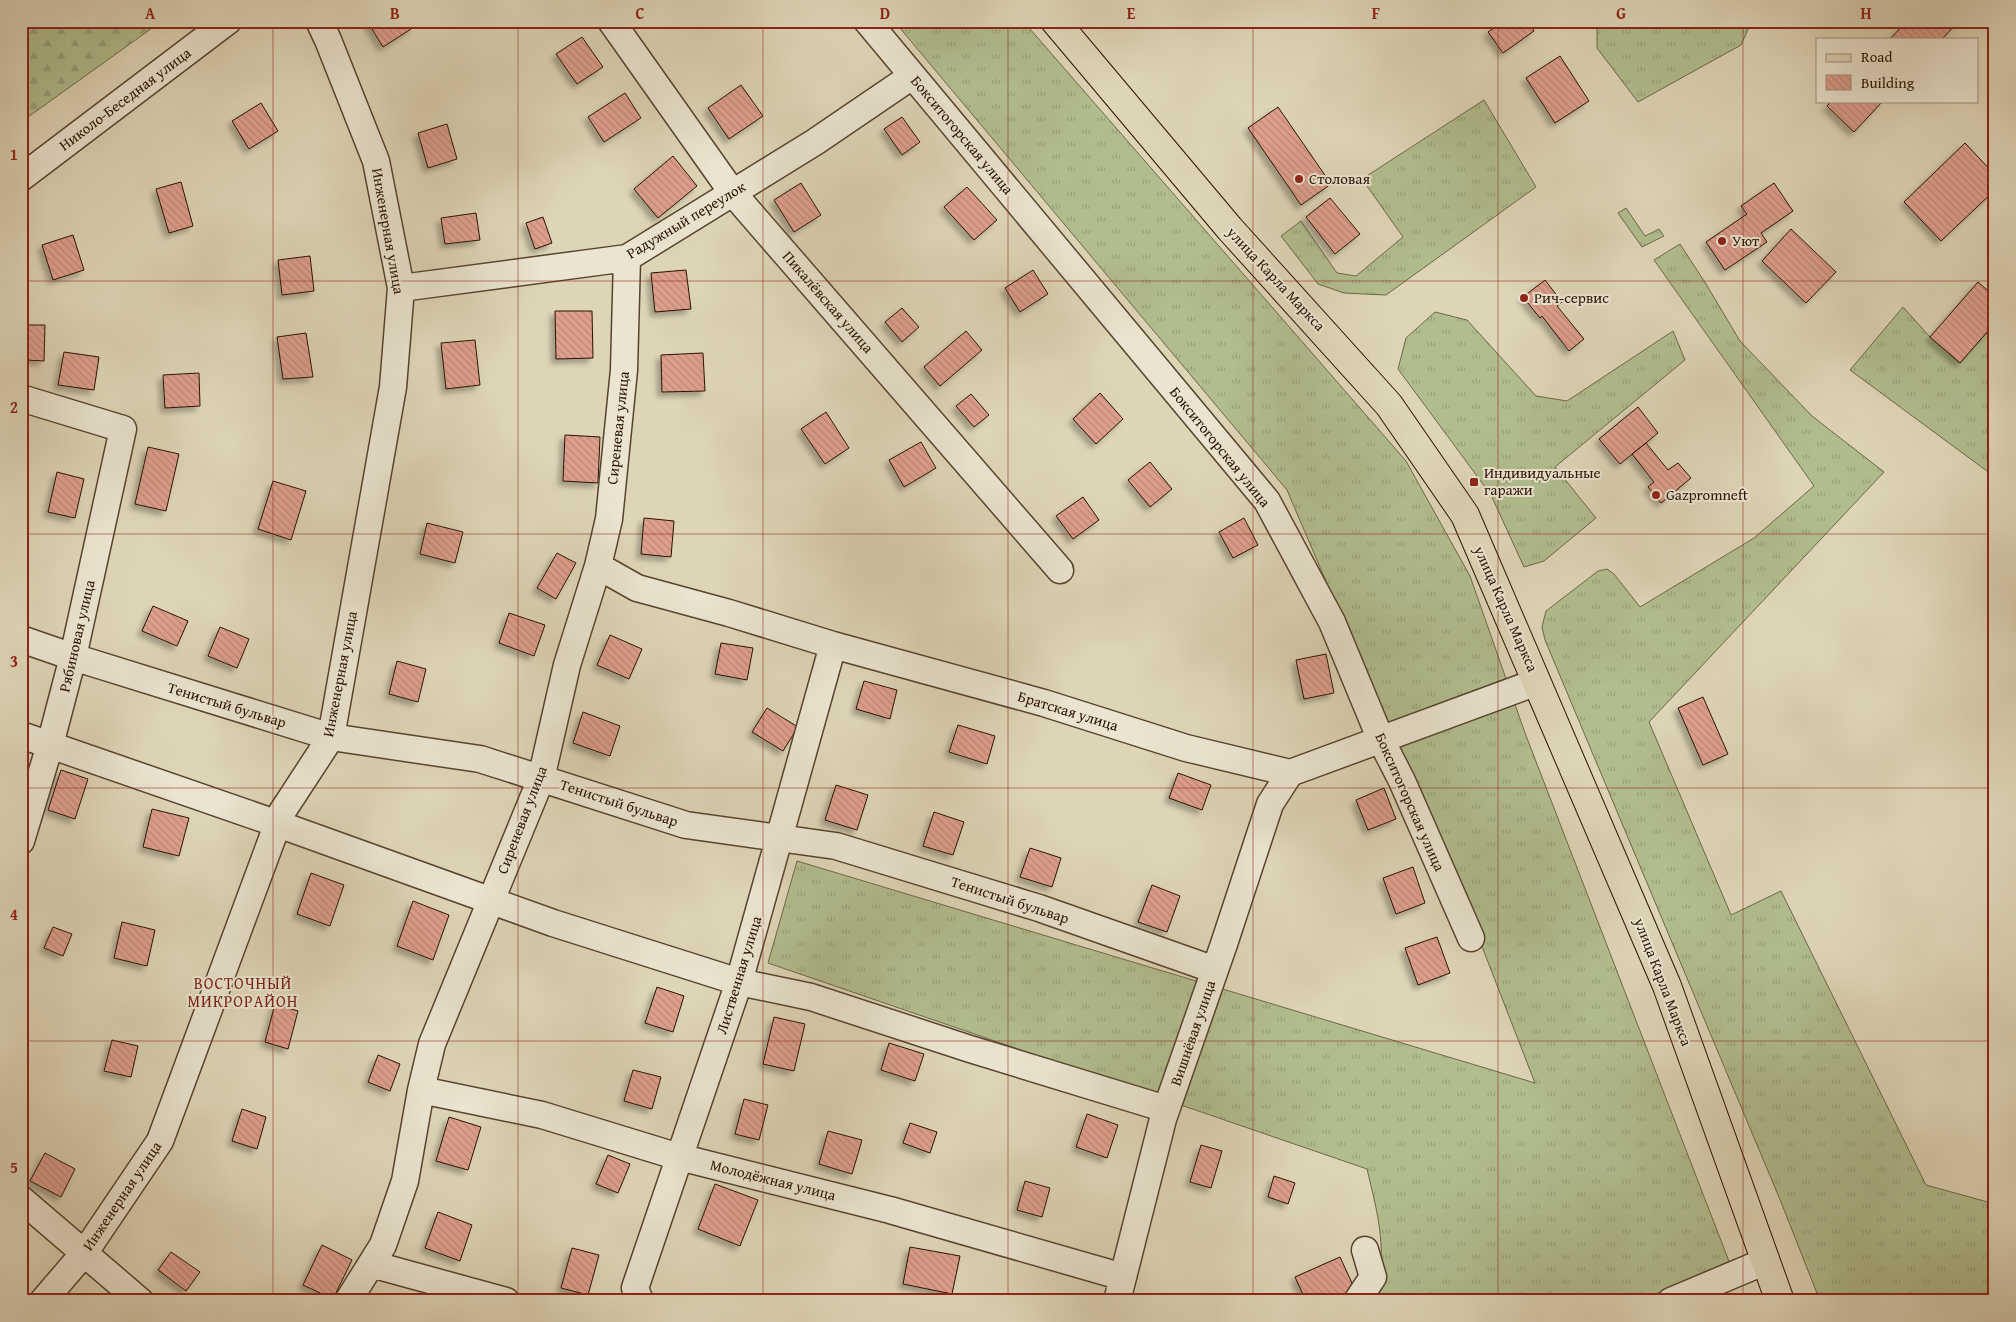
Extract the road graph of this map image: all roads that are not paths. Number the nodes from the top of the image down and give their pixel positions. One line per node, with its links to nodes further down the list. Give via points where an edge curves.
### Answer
1 (228, 21): 7 (street, Николо-Беседная улица)
2 (319, 21): 10 (street, Инженерная улица, via 376,161)
3 (611, 21): 8 (street, Пикалёвская улица)
4 (867, 21): 6 (street, Бокситогорская улица)
5 (1055, 21): 17 (main road, улица Карла Маркса, via 1230,229 1389,404 1465,515)
6 (912, 76): 8 (street, Радужный переулок, via 815,142); 20 (street, Бокситогорская улица, via 1267,501 1332,622)
7 (21, 178)
8 (732, 192): 9 (street, Радужный переулок); 13 (street, Пикалёвская улица)
9 (627, 258): 10 (street, Радужный переулок); 12 (street, Сиреневая улица, via 624,370 609,519)
10 (400, 288): 19 (street, Инженерная улица, via 392,387)
11 (21, 398): 16 (street, Рябиновая улица, via 124,429)
12 (598, 566): 15 (street, Братская улица, via 637,588); 23 (street, Сиреневая улица, via 566,666)
13 (1060, 570)
14 (21, 639): 16 (street, Тенистый бульвар)
15 (833, 645): 22 (street, Братская улица, via 1044,703 1186,748); 25 (street, Лиственная улица)
16 (73, 657): 19 (street, Тенистый бульвар); 21 (street, Рябиновая улица)
17 (1538, 682): 20 (street); 37 (main road, улица Карла Маркса, via 1667,986)
18 (21, 735): 21 (street)
19 (331, 737): 23 (street, Тенистый бульвар, via 480,760); 24 (street, Инженерная улица, via 282,812)
20 (1381, 740): 22 (street); 28 (street, Бокситогорская улица)
21 (50, 745): 24 (street); 26 (street, Рябиновая улица)
22 (1290, 773): 29 (street, Вишнёвая улица, via 1270,804)
23 (541, 779): 25 (street, Тенистый бульвар, via 686,825); 27 (street, Сиреневая улица)
24 (278, 824): 27 (street); 36 (street, Инженерная улица, via 160,1140)
25 (779, 838): 29 (street, Тенистый бульвар, via 836,846 1039,908); 30 (street, Лиственная улица)
26 (21, 841)
27 (490, 900): 30 (street, via 552,923); 31 (street, Сиреневая улица, via 432,1044)
28 (1471, 938)
29 (1215, 970): 32 (street, Вишнёвая улица)
30 (740, 982): 32 (street, via 810,997); 33 (street, Лиственная улица)
31 (421, 1090): 33 (street, Молодёжная улица, via 542,1115); 38 (street, Сиреневая улица, via 405,1181 383,1245)
32 (1166, 1109): 39 (street, Вишнёвая улица)
33 (679, 1157): 39 (street, Молодёжная улица, via 890,1210); 44 (street, Лиственная улица, via 636,1288)
34 (21, 1199): 36 (street)
35 (1366, 1250): 45 (street, via 1373,1277)
36 (85, 1252): 40 (street, Инженерная улица); 41 (street)
37 (1766, 1261): 46 (street); 47 (main road, улица Карла Маркса)
38 (371, 1264): 42 (street, Сиреневая улица); 43 (street)
39 (1120, 1289)
40 (43, 1301)
41 (140, 1301)
42 (348, 1301)
43 (506, 1301)
44 (640, 1301)
45 (1357, 1301)
46 (1671, 1301)
47 (1780, 1301)

